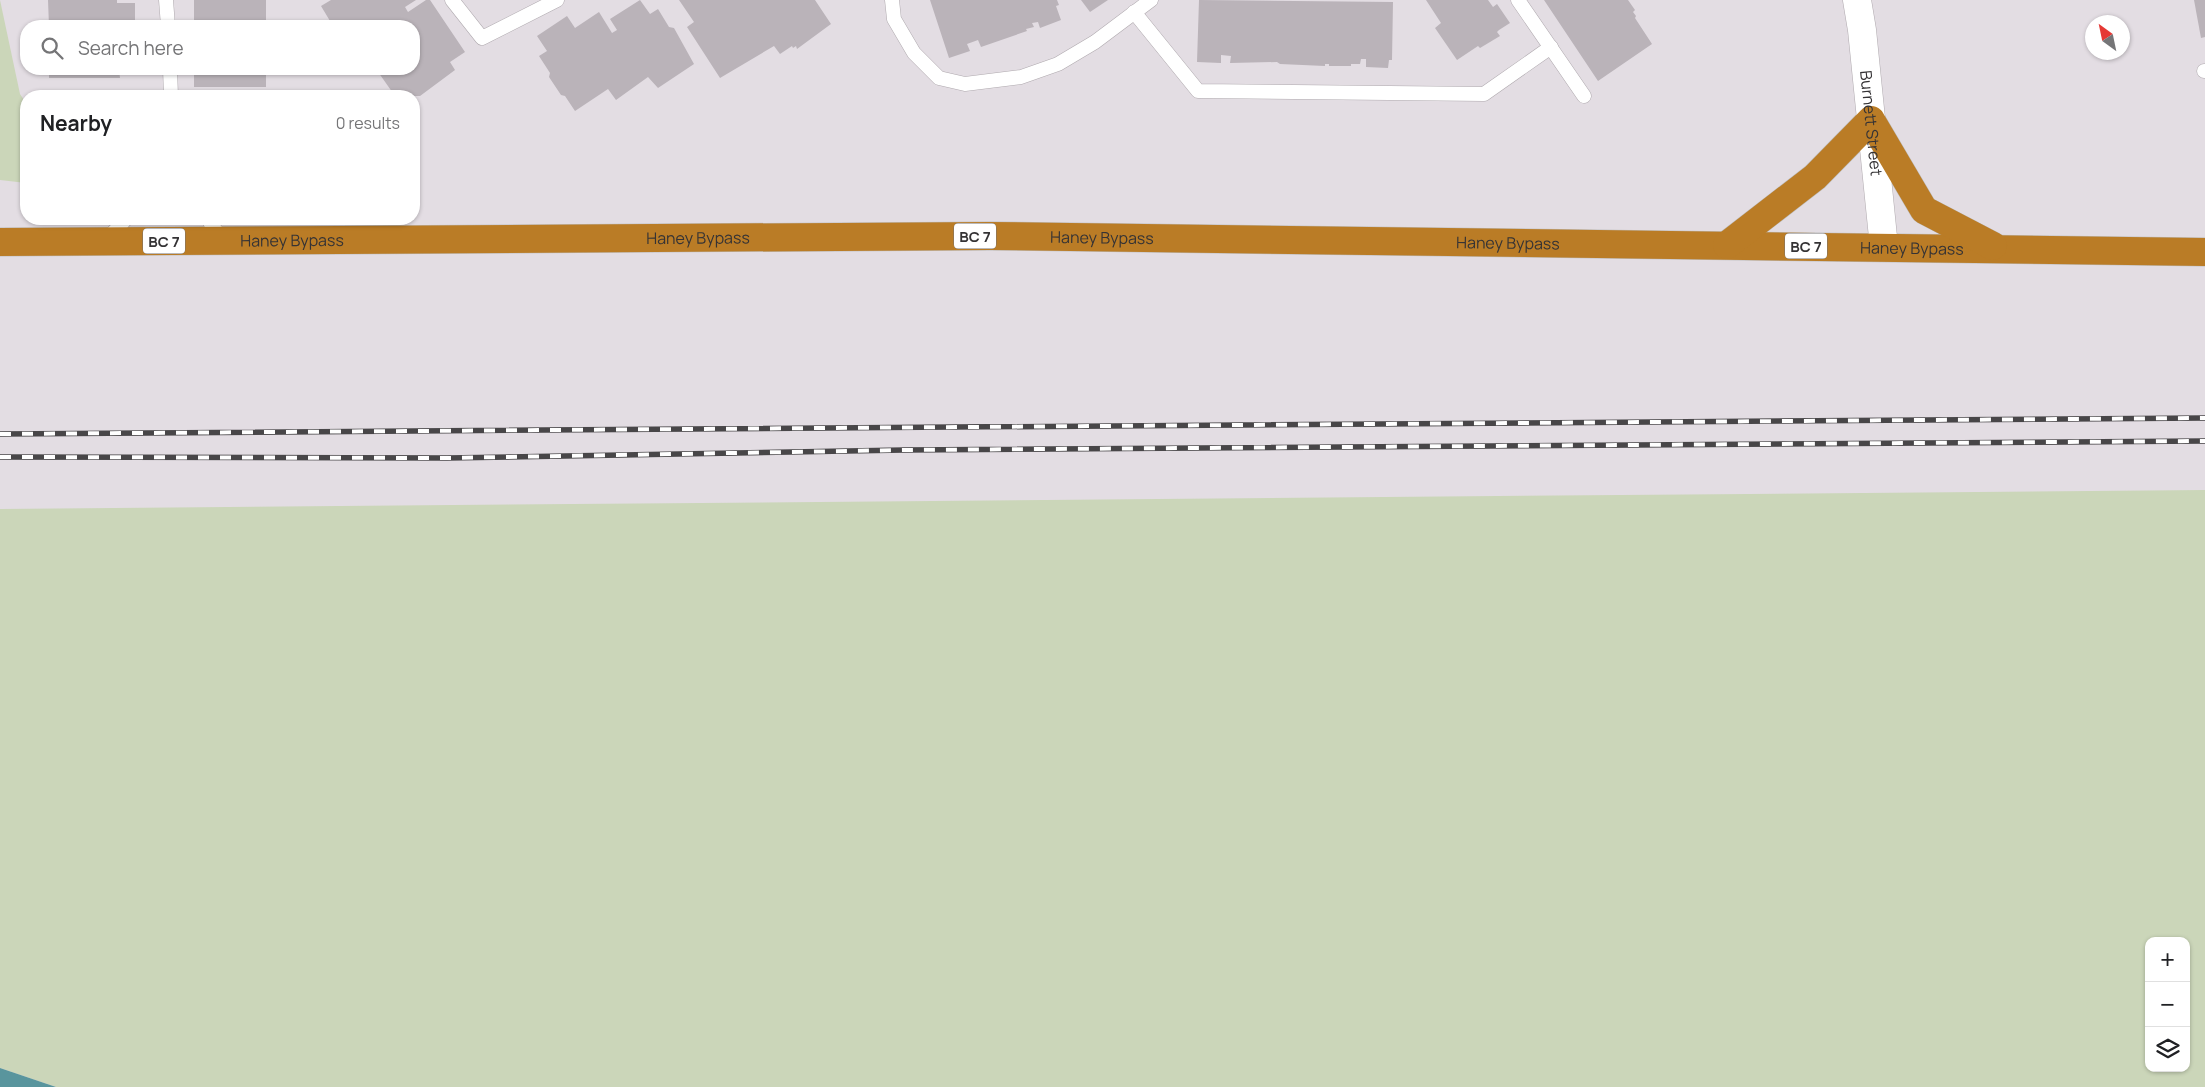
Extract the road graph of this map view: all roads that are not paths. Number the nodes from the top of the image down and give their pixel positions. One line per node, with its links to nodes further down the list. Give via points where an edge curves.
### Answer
1 (166, 0): 9 (lane)
2 (452, 0): 3 (lane, via 482,38)
3 (557, 0)
4 (892, 0): 8 (lane, via 894,19 914,53 938,78 964,84 1021,77 1058,64 1095,42)
5 (1151, 0): 8 (lane)
6 (1518, 0): 10 (lane)
7 (1857, 0): 14 (street, Burnett Street)
8 (1134, 12): 10 (lane, via 1198,91 1484,94)
9 (168, 20)
10 (1550, 46): 13 (lane)
11 (170, 75): 12 (lane)
12 (171, 90)
13 (1584, 96)
14 (1871, 120): 19 (highway, via 1816,176); 20 (street, Burnett Street); 21 (highway, via 1924,210)
15 (121, 225): 17 (lane)
16 (215, 230): 17 (highway, Haney Bypass / BC 7); 19 (highway, Haney Bypass / BC 7)
17 (106, 241): 18 (highway, Haney Bypass / BC 7)
18 (0, 242)
19 (1727, 245): 20 (highway, Haney Bypass / BC 7)
20 (1884, 247): 21 (highway, Haney Bypass / BC 7)
21 (1997, 249): 22 (highway, Haney Bypass / BC 7)
22 (2205, 252)

